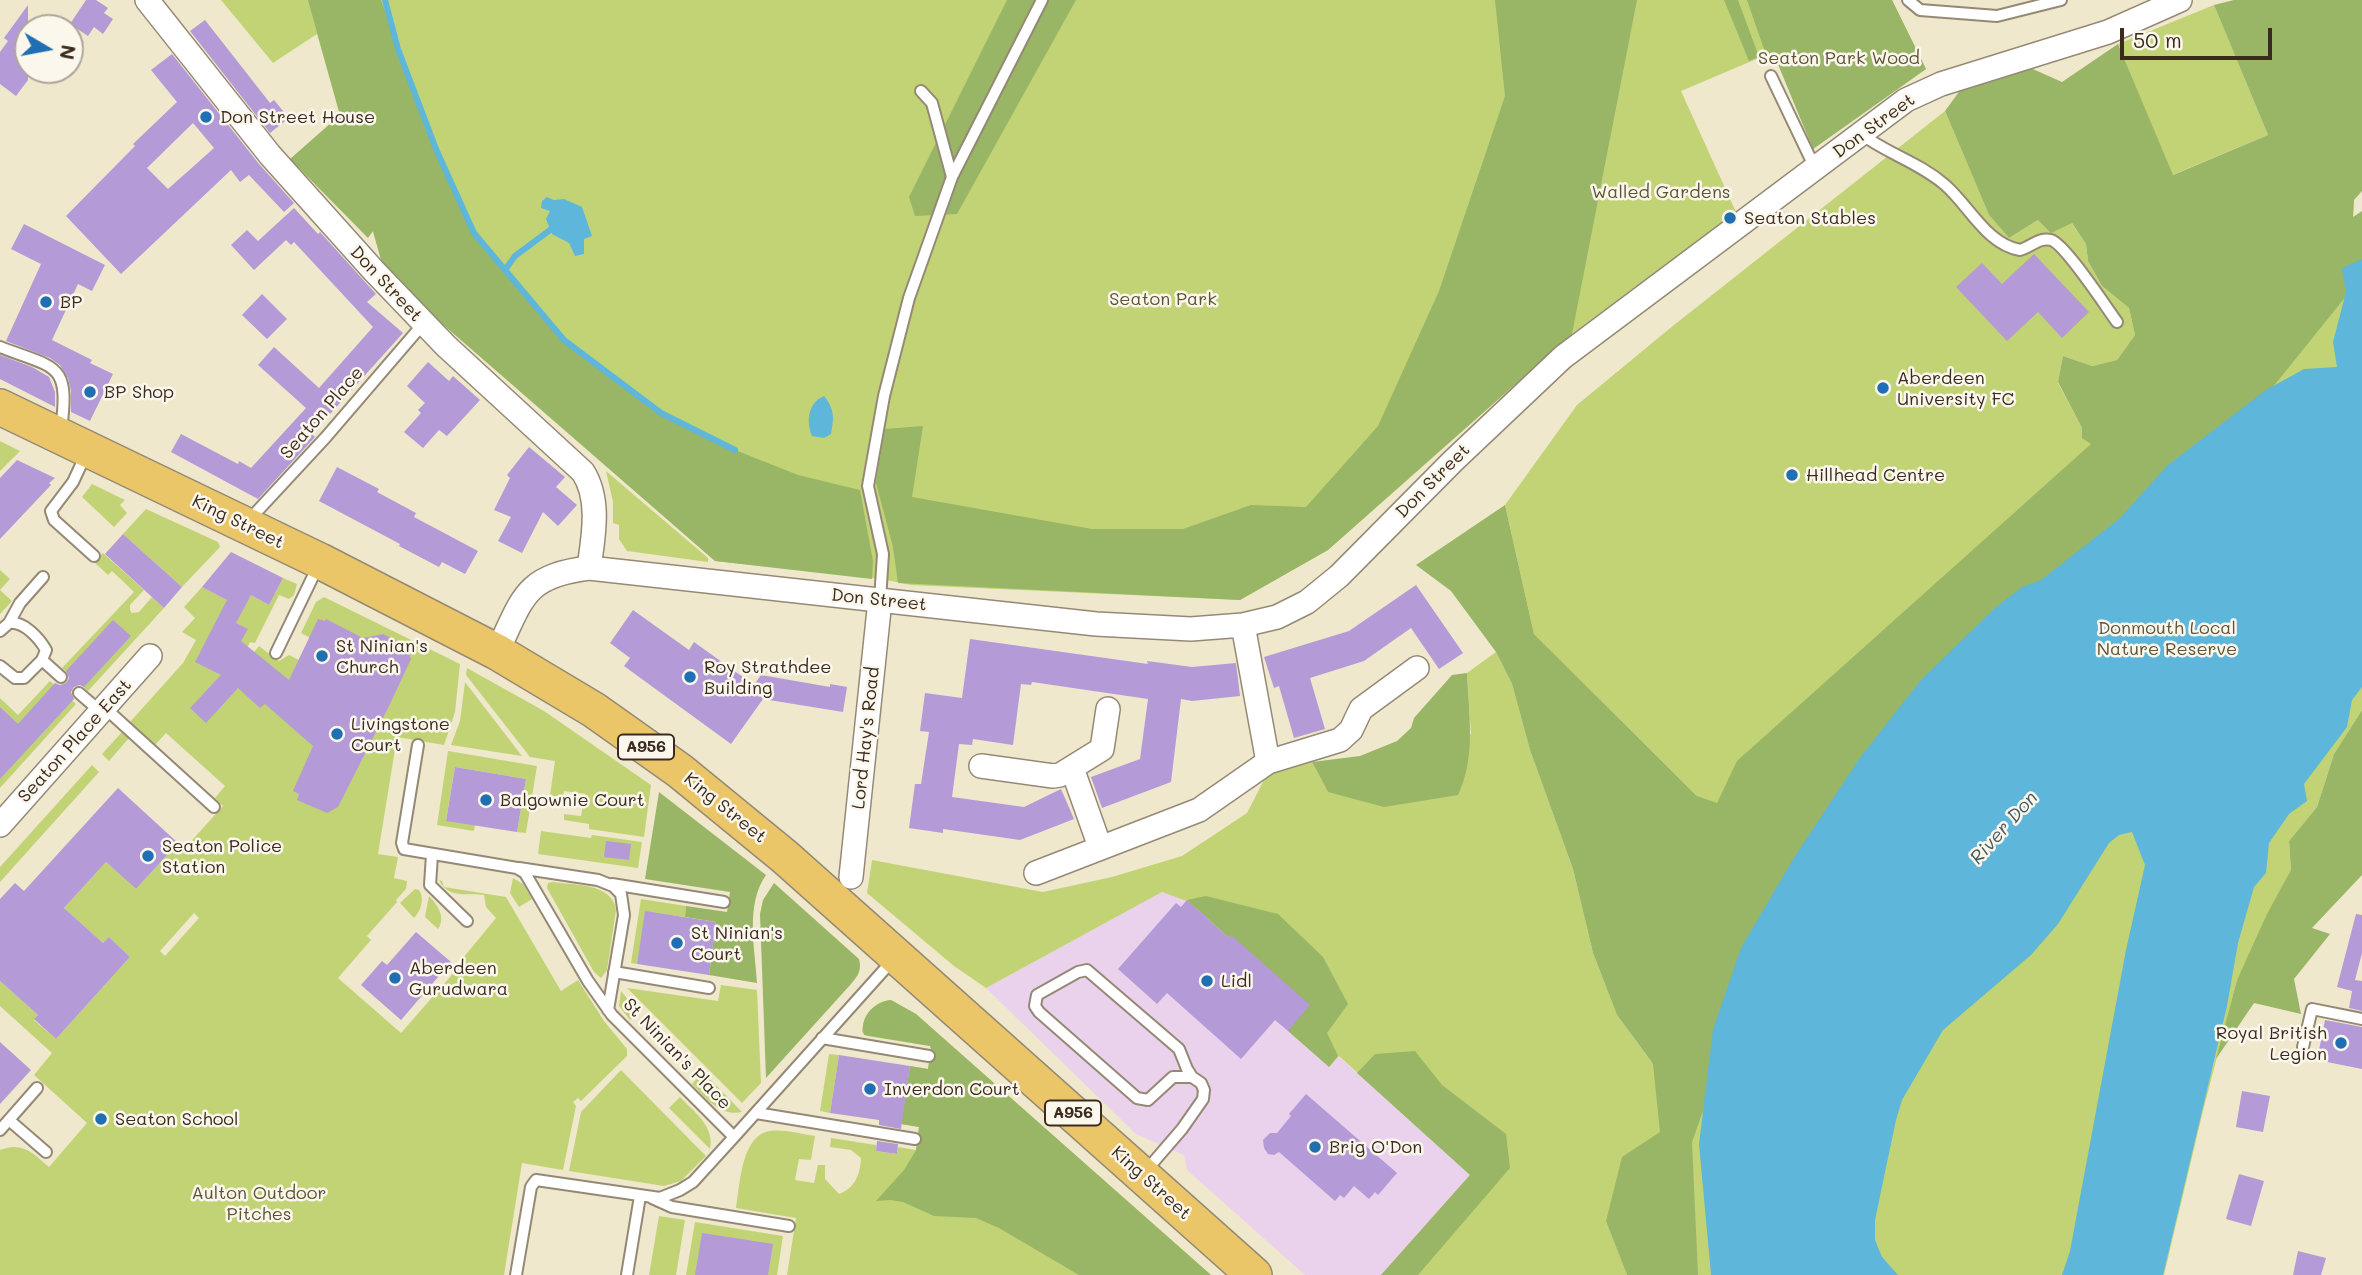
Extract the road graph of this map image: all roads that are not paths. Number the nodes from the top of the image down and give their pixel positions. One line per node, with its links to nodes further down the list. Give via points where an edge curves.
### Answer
1 (147, 0): 12 (street, Don Street, via 270,155)
2 (1042, 0): 10 (lane)
3 (1908, 0): 4 (lane, via 1920,10 1997,16)
4 (2061, 0)
5 (2180, 0): 8 (street, Don Street, via 2108,32 1923,90)
6 (1771, 76): 9 (lane)
7 (921, 91): 10 (lane, via 932,103)
8 (1861, 134): 9 (street, Don Street); 11 (lane, via 1946,185 2004,246 2020,250 2042,239 2056,242)
9 (1815, 168): 23 (street, Don Street, via 1563,357 1307,602 1278,617)
10 (952, 177): 21 (lane, via 909,298 884,396 868,486 883,554)
11 (2117, 322)
12 (423, 324): 16 (lane, Seaton Place); 19 (street, Don Street, via 583,472 593,500)
13 (0, 347): 15 (lane, via 54,368 63,382)
14 (0, 407): 15 (main road, King Street / A956)
15 (74, 443): 16 (main road, King Street / A956); 17 (lane, via 73,482 51,511 54,520)
16 (245, 525): 18 (main road, King Street / A956)
17 (94, 556)
18 (320, 561): 25 (main road, King Street / A956); 26 (lane)
19 (589, 568): 21 (street, Don Street); 25 (street, Don Street, via 559,573 534,587 523,599)
20 (43, 578): 22 (lane)
21 (880, 600): 23 (street, Don Street, via 1096,624 1191,629); 45 (street, Lord Hay's Road)
22 (9, 623): 24 (lane); 28 (lane, via 19,623 41,642 46,650)
23 (1243, 625): 36 (street)
24 (0, 631)
25 (497, 652): 49 (main road, King Street / A956, via 594,710 680,771)
26 (276, 653)
27 (150, 656): 34 (street, Seaton Place East)
28 (42, 660): 29 (lane, via 19,680); 31 (lane)
29 (0, 666)
30 (1417, 668): 36 (street, via 1361,709 1340,740)
31 (61, 677)
32 (79, 693): 34 (lane)
33 (1108, 709): 38 (street, via 1102,749)
34 (103, 710): 39 (lane); 40 (street, Seaton Place East)
35 (418, 745): 42 (lane, via 402,843 408,851)
36 (1268, 762): 41 (street, via 1199,810)
37 (981, 766): 38 (street, via 1053,776)
38 (1072, 768): 41 (street)
39 (214, 807)
40 (0, 825)
41 (1100, 847): 44 (street)
42 (432, 855): 43 (lane); 48 (lane, via 430,885)
43 (517, 868): 46 (lane); 52 (lane, St Ninian's Place, via 528,877)
44 (1036, 873)
45 (851, 877)
46 (606, 883): 47 (lane); 50 (lane, via 617,889 624,904)
47 (724, 902)
48 (467, 921)
49 (896, 956): 54 (lane, St Ninian's Place); 65 (main road, King Street / A956)
50 (614, 972): 51 (lane); 52 (lane)
51 (709, 988)
52 (608, 1010): 62 (lane, St Ninian's Place)
53 (2362, 1020): 55 (lane, via 2312,1009)
54 (822, 1038): 56 (lane); 59 (lane, St Ninian's Place)
55 (2303, 1047)
56 (929, 1056)
57 (1192, 1077): 57 (lane, via 1173,1077 1148,1101 1137,1098 1040,1012 1035,1006 1037,995 1087,970 1179,1049); 65 (lane, via 1201,1083 1203,1100)
58 (37, 1088): 60 (lane)
59 (756, 1113): 62 (lane, St Ninian's Place); 63 (lane)
60 (9, 1120): 61 (lane); 64 (lane)
61 (0, 1130)
62 (734, 1137): 66 (lane, via 693,1182 660,1198)
63 (915, 1139)
64 (46, 1152)
65 (1142, 1175): 70 (main road, King Street / A956)
66 (645, 1197): 67 (lane, via 673,1207); 68 (lane, via 536,1180); 69 (lane)
67 (789, 1226)
68 (516, 1275)
69 (627, 1275)
70 (1254, 1275)

